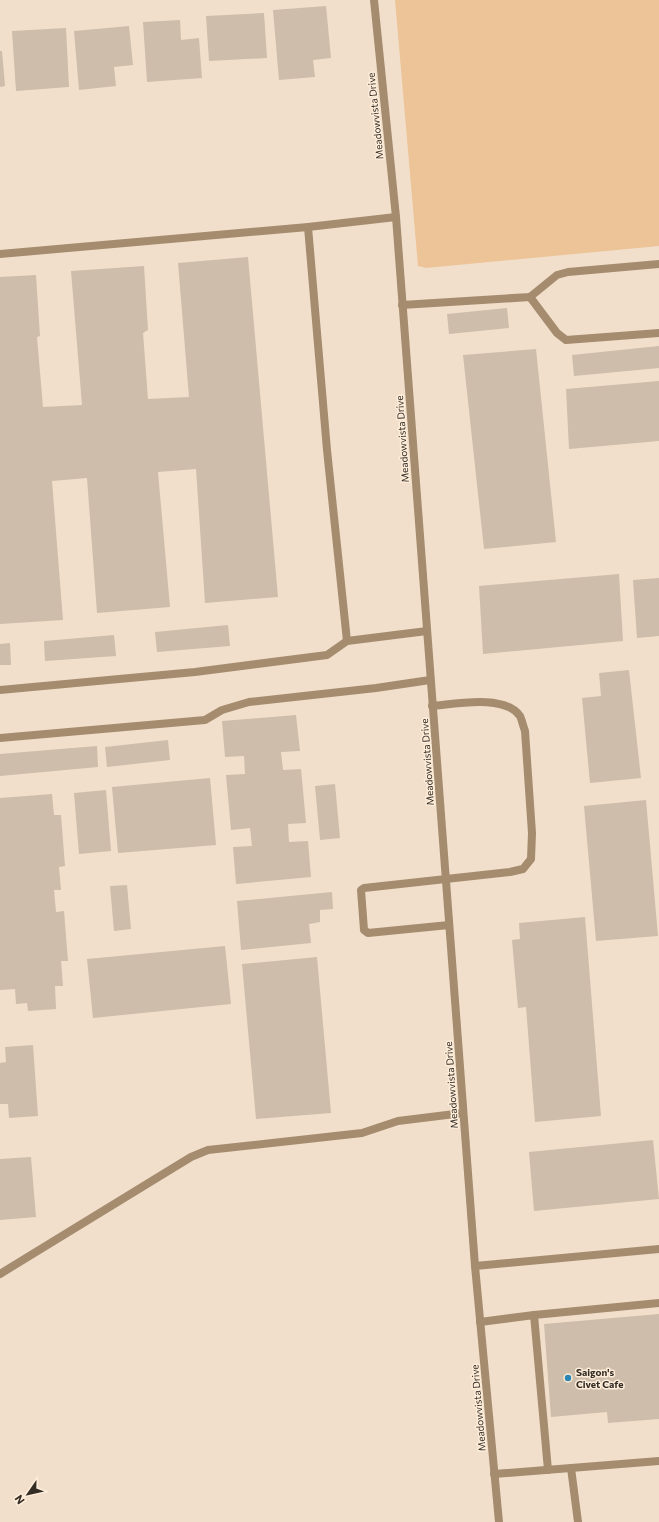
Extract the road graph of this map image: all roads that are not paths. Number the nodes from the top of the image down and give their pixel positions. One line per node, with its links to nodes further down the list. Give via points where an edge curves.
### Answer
1 (374, 0): 2 (street, Meadowvista Drive)
2 (396, 217): 3 (street); 7 (street, Meadowvista Drive)
3 (308, 227): 4 (street); 10 (street)
4 (0, 254)
5 (659, 264): 6 (street, via 557,275)
6 (530, 297): 7 (street); 8 (street, via 557,333 566,340)
7 (402, 305): 9 (street, Meadowvista Drive)
8 (659, 333)
9 (427, 631): 10 (street); 11 (street, Meadowvista Drive)
10 (347, 641): 12 (street, via 327,655 195,672)
11 (430, 680): 13 (street, Meadowvista Drive); 14 (street, via 249,702 222,710 205,720)
12 (0, 690)
13 (432, 706): 15 (street, Meadowvista Drive); 15 (street, via 482,702 509,706 520,716 525,731 527,754 532,859 523,869)
14 (0, 738)
15 (446, 879): 16 (street, Meadowvista Drive); 16 (street, via 361,890 364,930 368,933)
16 (449, 926): 17 (street, Meadowvista Drive)
17 (463, 1113): 19 (street, Meadowvista Drive); 20 (street, via 398,1121 362,1133 208,1150 191,1157)
18 (659, 1249): 19 (street)
19 (475, 1266): 23 (street, Meadowvista Drive)
20 (0, 1274)
21 (659, 1304): 22 (street)
22 (534, 1315): 23 (street); 26 (street)
23 (480, 1322): 27 (street, Meadowvista Drive)
24 (659, 1461): 25 (street)
25 (570, 1468): 26 (street); 29 (street)
26 (548, 1470): 27 (street)
27 (494, 1474): 28 (street, Meadowvista Drive)
28 (499, 1522)
29 (578, 1522)

